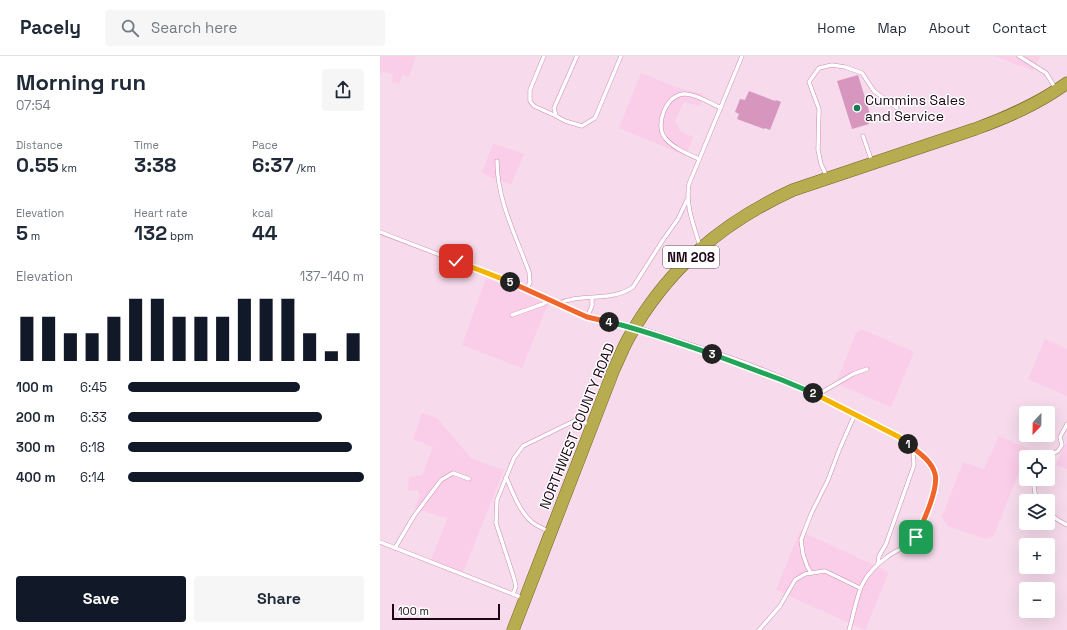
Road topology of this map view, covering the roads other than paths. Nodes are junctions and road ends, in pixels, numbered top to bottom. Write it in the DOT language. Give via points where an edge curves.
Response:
graph roads {
  1 [pos="544,56"];
  2 [pos="577,56"];
  3 [pos="621,56"];
  4 [pos="742,56"];
  5 [pos="1019,56"];
  6 [pos="1067,83"];
  7 [pos="1056,90"];
  8 [pos="721,108"];
  9 [pos="897,108"];
  10 [pos="556,116"];
  11 [pos="863,136"];
  12 [pos="699,159"];
  13 [pos="497,161"];
  14 [pos="873,163"];
  15 [pos="827,178"];
  16 [pos="688,199"];
  17 [pos="380,232"];
  18 [pos="700,248"];
  19 [pos="527,289"];
  20 [pos="592,298"];
  21 [pos="549,300"];
  22 [pos="558,304"];
  23 [pos="512,316"];
  24 [pos="587,317"];
  25 [pos="635,328"];
  26 [pos="867,369"];
  27 [pos="817,395"];
  28 [pos="855,414"];
  29 [pos="1067,424"];
  30 [pos="592,425"];
  31 [pos="1067,445"];
  32 [pos="1062,446"];
  33 [pos="913,448"];
  34 [pos="1055,452"];
  35 [pos="506,477"];
  36 [pos="469,479"];
  37 [pos="1055,518"];
  38 [pos="1067,525"];
  39 [pos="551,532"];
  40 [pos="380,542"];
  41 [pos="395,548"];
  42 [pos="878,564"];
  43 [pos="811,573"];
  44 [pos="860,588"];
  45 [pos="513,594"];
  46 [pos="525,599"];
  47 [pos="513,630"];
  48 [pos="759,630"];
  49 [pos="849,630"];
  1 -- 10 [label="lane" via="530,90 530,101 534,106"];
  2 -- 10 [label="lane" via="554,108"];
  3 -- 10 [label="lane" via="595,118 582,126"];
  4 -- 8 [label="lane"];
  5 -- 7 [label="lane" via="1046,73"];
  6 -- 7 [label="highway, NORTHWEST COUNTY ROAD / NM 208"];
  7 -- 14 [label="highway, NORTHWEST COUNTY ROAD / NM 208" via="1001,120"];
  8 -- 12 [label="lane"];
  8 -- 12 [label="lane" via="686,94 675,96 668,102 660,125 664,138"];
  9 -- 15 [label="lane" via="874,91 862,73 832,65 819,68 809,82 819,109 818,150"];
  11 -- 14 [label="lane"];
  12 -- 16 [label="lane" via="689,184"];
  13 -- 19 [label="lane" via="499,187 504,206 529,272 530,282"];
  14 -- 15 [label="highway, NORTHWEST COUNTY ROAD / NM 208"];
  15 -- 18 [label="highway, NORTHWEST COUNTY ROAD / NM 208" via="793,190 758,207"];
  16 -- 18 [label="lane"];
  16 -- 20 [label="lane" via="678,219 633,287 627,292"];
  17 -- 19 [label="lane"];
  18 -- 25 [label="highway, NORTHWEST COUNTY ROAD / NM 208" via="654,298"];
  19 -- 21 [label="lane"];
  20 -- 22 [label="lane" via="566,300"];
  20 -- 24 [label="lane" via="592,306"];
  21 -- 22 [label="lane"];
  21 -- 23 [label="lane"];
  22 -- 24 [label="lane"];
  24 -- 25 [label="lane"];
  25 -- 27 [label="street" via="728,358"];
  25 -- 30 [label="highway, NORTHWEST COUNTY ROAD / NM 208" via="614,369"];
  26 -- 27 [label="lane" via="853,374"];
  27 -- 28 [label="lane"];
  28 -- 33 [label="lane" via="899,437"];
  28 -- 43 [label="lane" via="801,540 802,554"];
  29 -- 32 [label="lane" via="1060,438"];
  30 -- 35 [label="lane" via="576,420 523,446 514,458"];
  30 -- 39 [label="highway, NORTHWEST COUNTY ROAD / NM 208"];
  31 -- 32 [label="lane"];
  32 -- 34 [label="lane"];
  33 -- 42 [label="lane" via="914,465"];
  33 -- 42 [label="lane" via="930,464 936,475 935,487 925,520 916,537"];
  35 -- 39 [label="lane" via="524,513 535,525"];
  35 -- 45 [label="lane" via="497,500 496,523 516,586"];
  36 -- 41 [label="lane" via="453,473 441,480 414,516"];
  37 -- 38 [label="lane"];
  39 -- 46 [label="highway, NORTHWEST COUNTY ROAD / NM 208"];
  40 -- 41 [label="lane"];
  41 -- 45 [label="lane"];
  42 -- 44 [label="lane"];
  43 -- 44 [label="lane" via="825,571"];
  43 -- 48 [label="lane" via="795,580 780,606"];
  44 -- 49 [label="lane"];
  45 -- 46 [label="lane"];
  46 -- 47 [label="highway, NORTHWEST COUNTY ROAD / NM 208"];
}
